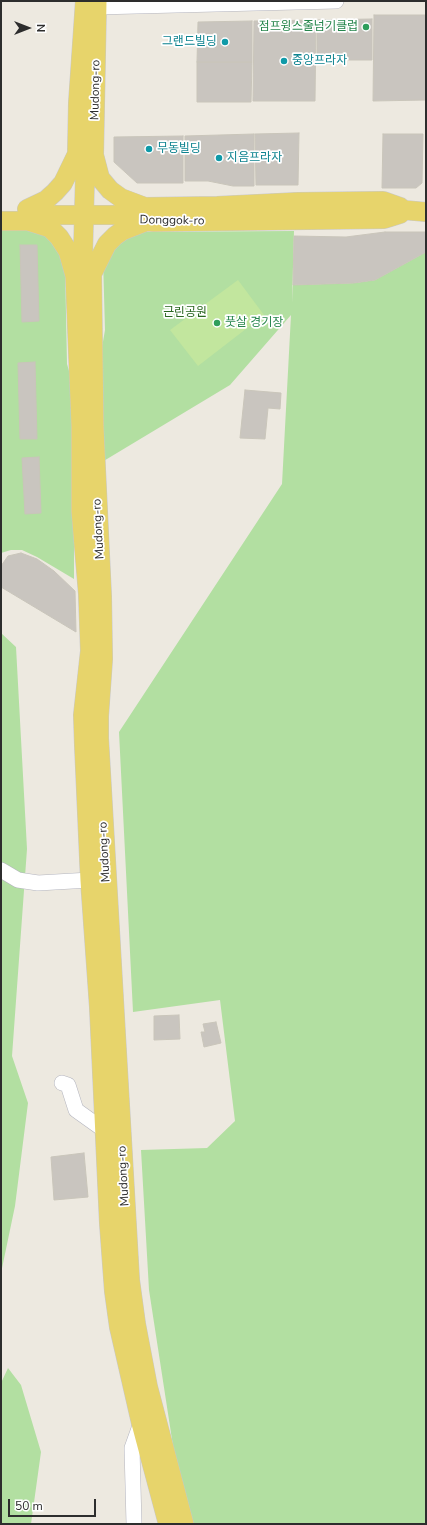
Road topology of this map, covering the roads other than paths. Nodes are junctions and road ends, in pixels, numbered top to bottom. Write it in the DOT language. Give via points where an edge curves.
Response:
graph roads {
  1 [pos="336,1"];
  2 [pos="93,3"];
  3 [pos="86,154"];
  4 [pos="1,210"];
  5 [pos="426,212"];
  6 [pos="27,215"];
  7 [pos="84,215"];
  8 [pos="145,215"];
  9 [pos="1,221"];
  10 [pos="83,275"];
  11 [pos="1,870"];
  12 [pos="90,880"];
  13 [pos="62,1083"];
  14 [pos="104,1130"];
  15 [pos="141,1423"];
  16 [pos="134,1524"];
  17 [pos="168,1524"];
  18 [pos="184,1524"];
  1 -- 2 [label="street"];
  2 -- 3 [label="main road, Mudong-ro"];
  3 -- 6 [label="main road" via="55,192"];
  3 -- 7 [label="main road, Mudong-ro" via="89,171 85,176"];
  3 -- 8 [label="main road" via="110,190"];
  4 -- 6 [label="main road"];
  5 -- 8 [label="main road, Donggok-ro" via="404,210 400,214 384,219"];
  6 -- 7 [label="main road"];
  6 -- 9 [label="main road"];
  6 -- 10 [label="main road" via="50,228 59,237"];
  7 -- 8 [label="main road, Donggok-ro" via="126,215 130,219"];
  7 -- 10 [label="main road, Mudong-ro" via="83,254 90,267"];
  8 -- 10 [label="main road" via="112,238"];
  10 -- 12 [label="main road, Mudong-ro" via="80,426 81,511 90,651 84,715"];
  10 -- 18 [label="main road, Mudong-ro" via="94,427 102,597 99,738 130,1280 148,1387"];
  11 -- 12 [label="street" via="18,880 38,883"];
  12 -- 14 [label="main road, Mudong-ro"];
  13 -- 14 [label="street" via="68,1086 76,1110"];
  14 -- 15 [label="main road, Mudong-ro" via="114,1291 119,1327"];
  15 -- 16 [label="street" via="132,1448"];
  15 -- 17 [label="main road, Mudong-ro"];
}
